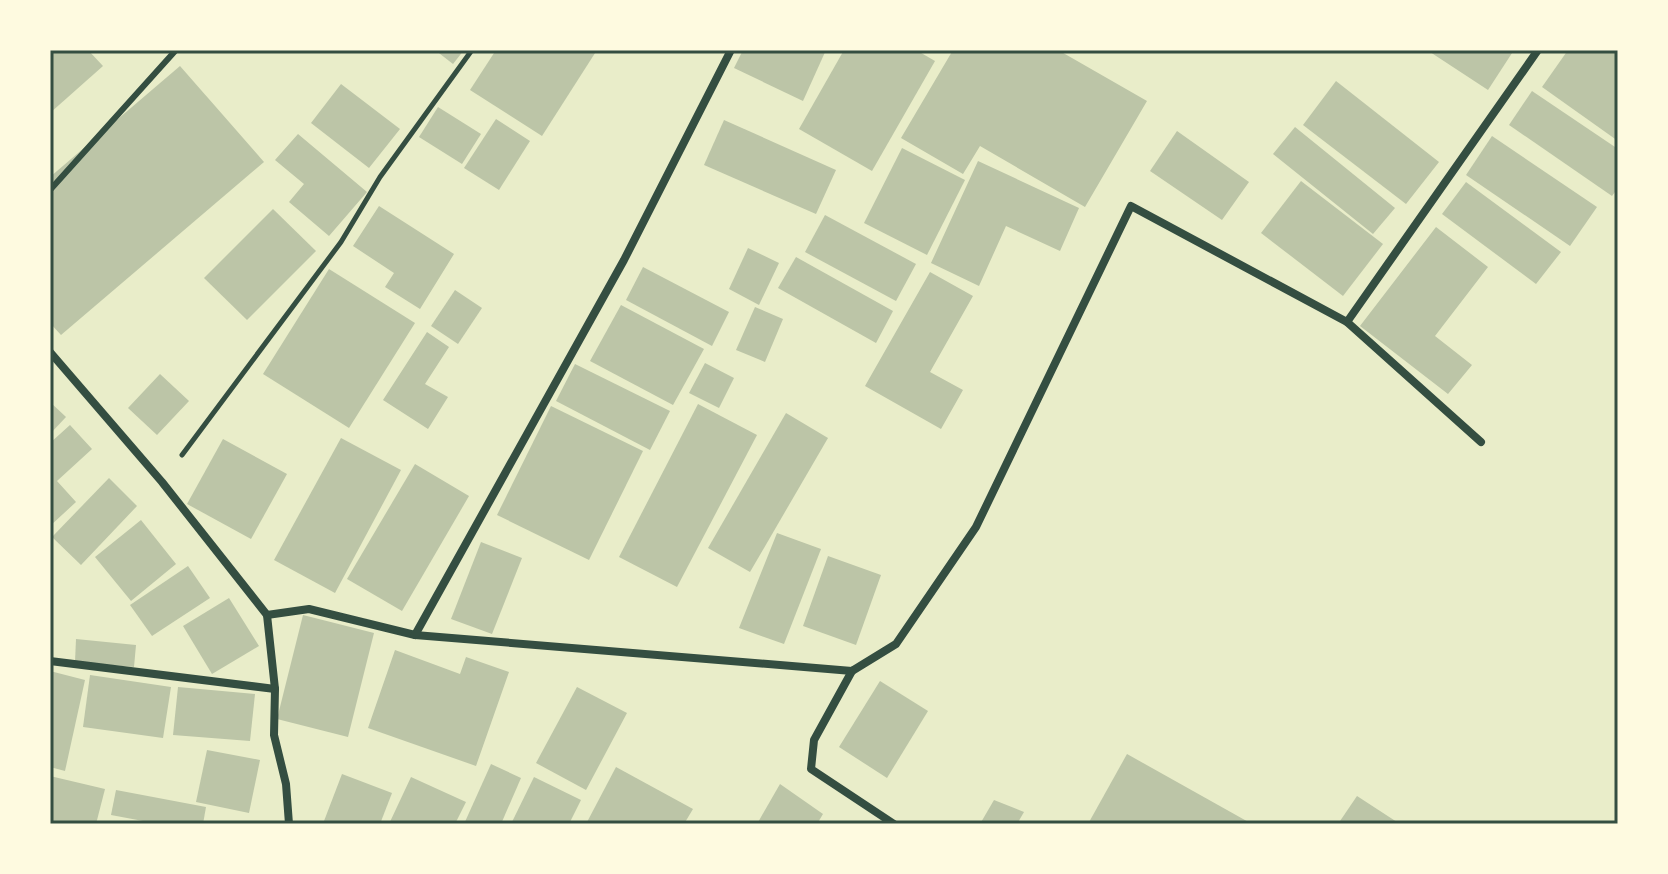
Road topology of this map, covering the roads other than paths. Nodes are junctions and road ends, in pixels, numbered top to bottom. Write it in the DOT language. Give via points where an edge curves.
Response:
graph roads {
  1 [pos="176,50"];
  2 [pos="731,50"];
  3 [pos="1538,50"];
  4 [pos="50,190"];
  5 [pos="1347,322"];
  6 [pos="50,352"];
  7 [pos="1481,442"];
  8 [pos="267,615"];
  9 [pos="415,635"];
  10 [pos="50,661"];
  11 [pos="852,671"];
  12 [pos="275,689"];
  13 [pos="289,824"];
  14 [pos="894,824"];
  1 -- 4 [label="lane"];
  2 -- 9 [label="street" via="624,260"];
  3 -- 5 [label="street"];
  5 -- 7 [label="street"];
  5 -- 11 [label="street" via="1131,206 976,527 896,644"];
  6 -- 8 [label="street"];
  8 -- 9 [label="street" via="309,609"];
  8 -- 12 [label="street"];
  9 -- 11 [label="street"];
  10 -- 12 [label="street"];
  11 -- 14 [label="street" via="814,740 811,769"];
  12 -- 13 [label="street" via="274,735"];
}
